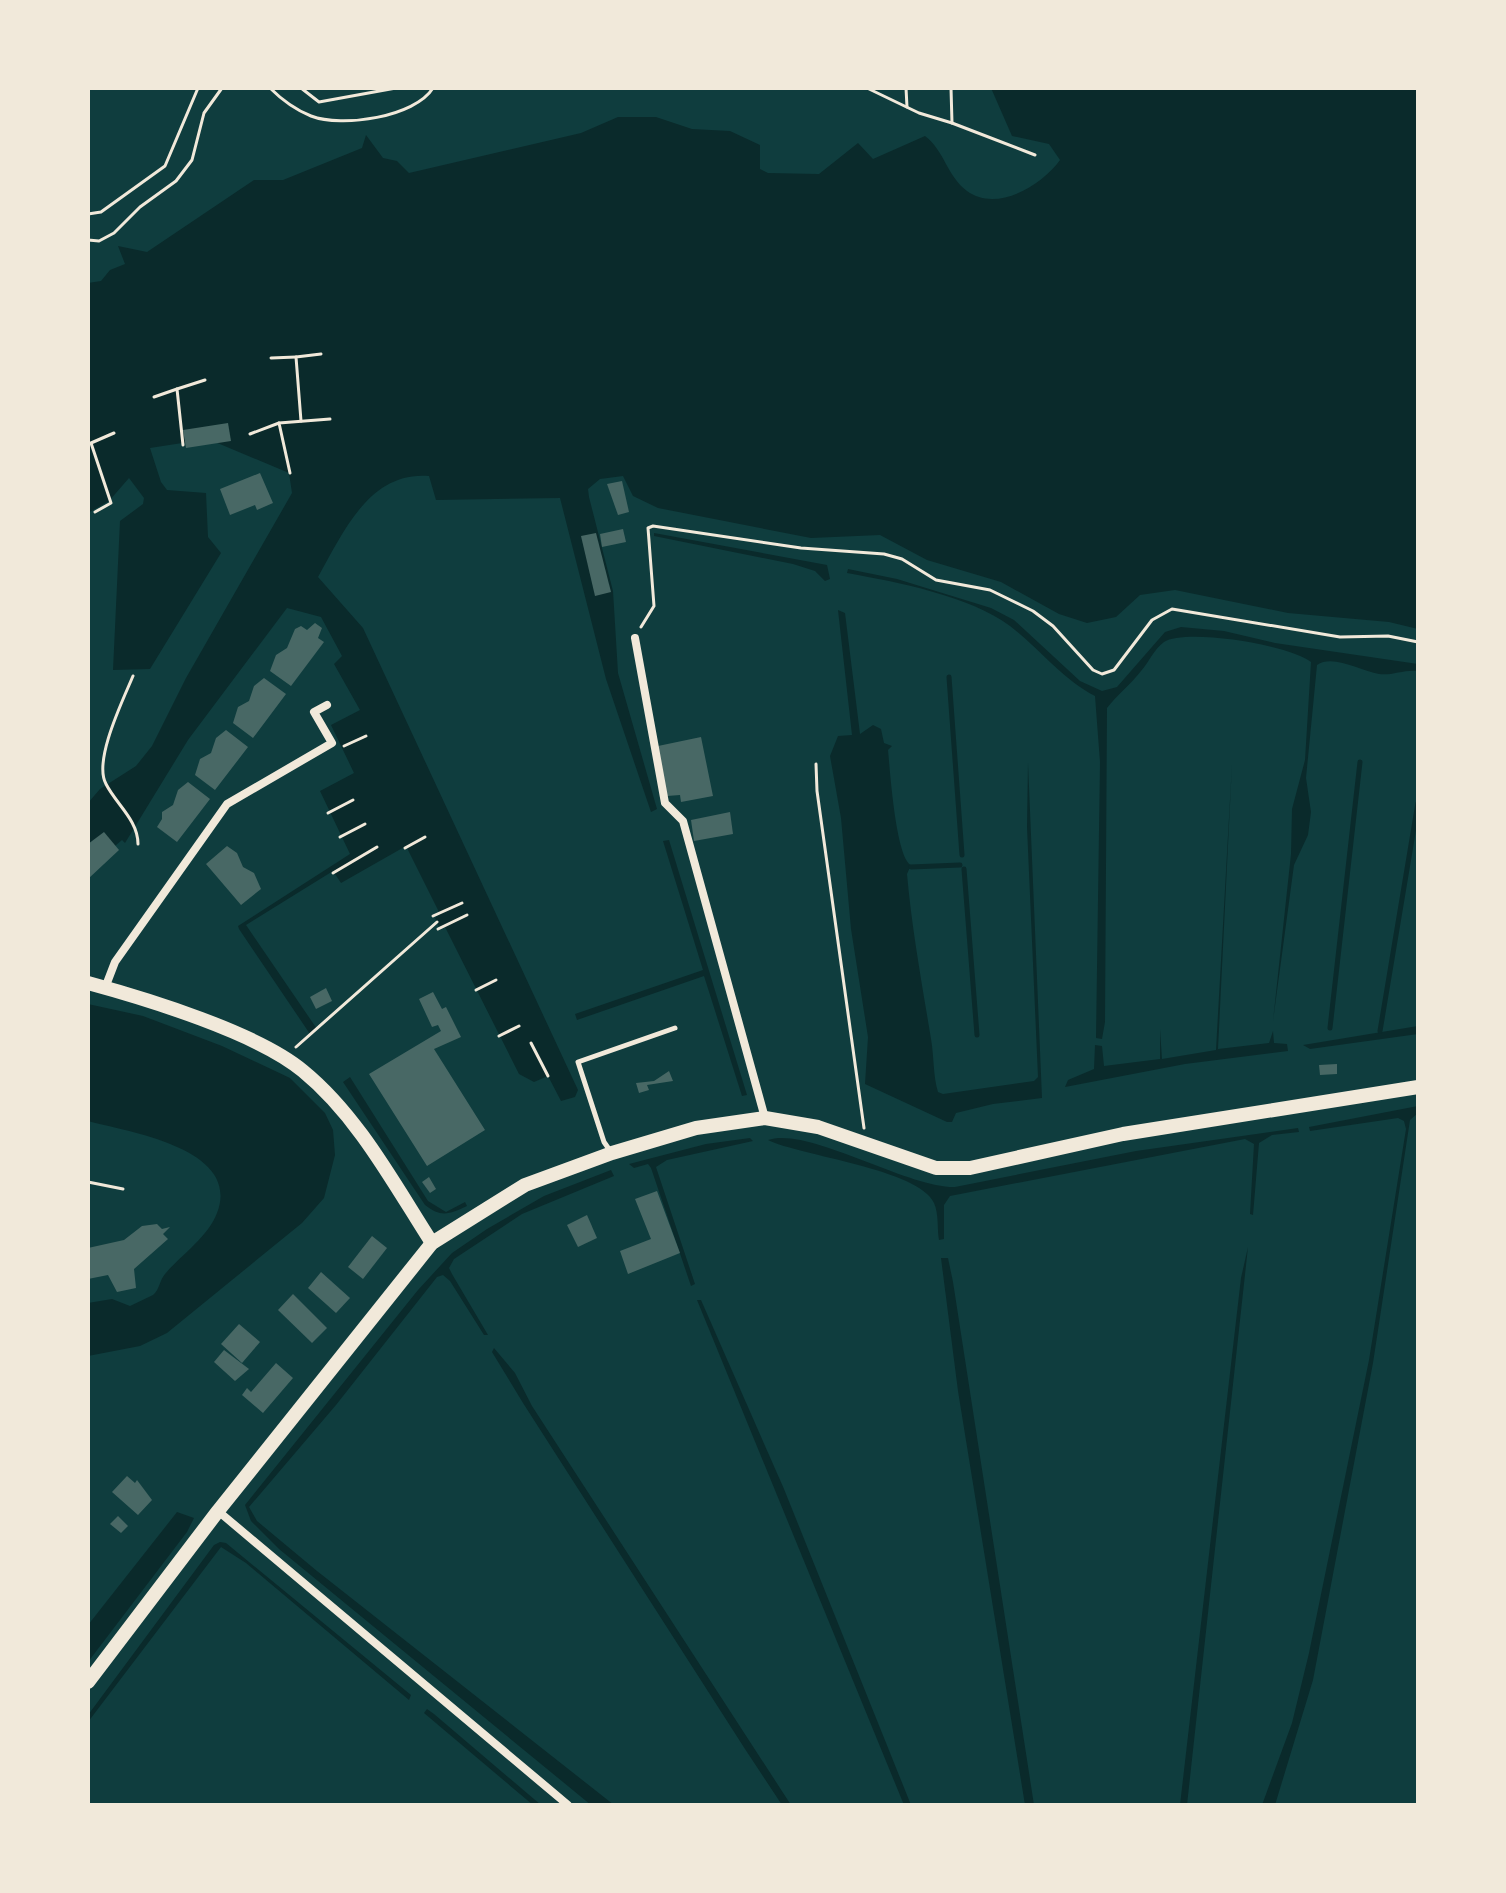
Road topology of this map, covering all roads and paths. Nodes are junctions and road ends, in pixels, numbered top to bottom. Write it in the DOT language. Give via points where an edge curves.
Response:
graph roads {
  1 [pos="198,88"];
  2 [pos="222,88"];
  3 [pos="270,88"];
  4 [pos="301,88"];
  5 [pos="396,88"];
  6 [pos="433,88"];
  7 [pos="867,88"];
  8 [pos="906,88"];
  9 [pos="951,88"];
  10 [pos="907,107"];
  11 [pos="952,123"];
  12 [pos="1035,155"];
  13 [pos="88,214"];
  14 [pos="88,240"];
  15 [pos="321,354"];
  16 [pos="296,357"];
  17 [pos="271,358"];
  18 [pos="205,380"];
  19 [pos="177,389"];
  20 [pos="154,397"];
  21 [pos="330,419"];
  22 [pos="301,421"];
  23 [pos="279,423"];
  24 [pos="114,433"];
  25 [pos="250,434"];
  26 [pos="183,445"];
  27 [pos="290,473"];
  28 [pos="95,512"];
  29 [pos="635,638"];
  30 [pos="1418,642"];
  31 [pos="133,676"];
  32 [pos="327,705"];
  33 [pos="366,736"];
  34 [pos="342,747"];
  35 [pos="816,764"];
  36 [pos="353,800"];
  37 [pos="328,813"];
  38 [pos="365,824"];
  39 [pos="340,837"];
  40 [pos="425,837"];
  41 [pos="138,844"];
  42 [pos="377,847"];
  43 [pos="405,848"];
  44 [pos="333,873"];
  45 [pos="462,903"];
  46 [pos="467,915"];
  47 [pos="433,916"];
  48 [pos="437,922"];
  49 [pos="438,929"];
  50 [pos="496,980"];
  51 [pos="88,983"];
  52 [pos="105,988"];
  53 [pos="476,990"];
  54 [pos="519,1026"];
  55 [pos="675,1028"];
  56 [pos="307,1036"];
  57 [pos="499,1036"];
  58 [pos="531,1043"];
  59 [pos="548,1076"];
  60 [pos="1418,1087"];
  61 [pos="765,1118"];
  62 [pos="867,1143"];
  63 [pos="612,1153"];
  64 [pos="88,1182"];
  65 [pos="123,1189"];
  66 [pos="432,1243"];
  67 [pos="218,1511"];
  68 [pos="88,1682"];
  69 [pos="568,1805"];
  1 -- 13 [label="path" via="165,166 101,212"];
  2 -- 14 [label="path" via="204,113 192,160 176,181 114,233"];
  3 -- 6 [label="path" via="311,116 336,122 378,117 419,103"];
  4 -- 5 [label="path" via="319,102"];
  7 -- 10 [label="path"];
  8 -- 10 [label="path"];
  9 -- 11 [label="path"];
  10 -- 11 [label="path"];
  11 -- 12 [label="path"];
  15 -- 16 [label="path"];
  16 -- 17 [label="path"];
  16 -- 22 [label="path"];
  18 -- 19 [label="path"];
  19 -- 20 [label="path"];
  19 -- 26 [label="path"];
  21 -- 22 [label="path"];
  22 -- 23 [label="path"];
  23 -- 25 [label="path"];
  23 -- 27 [label="path"];
  24 -- 28 [label="path" via="91,443 111,503"];
  29 -- 30 [label="path" via="654,606 648,528 653,526 902,559 936,580 990,590 1033,611 1102,674 1114,670 1152,620 1172,609 1340,637 1388,636"];
  29 -- 61 [label="street" via="665,803 683,821"];
  31 -- 41 [label="path" via="105,749 102,773 137,830"];
  32 -- 52 [label="street" via="314,712 332,743 227,804 115,962"];
  33 -- 34 [label="path"];
  35 -- 62 [label="path"];
  36 -- 37 [label="path"];
  38 -- 39 [label="path"];
  40 -- 43 [label="path"];
  42 -- 44 [label="path"];
  45 -- 47 [label="path"];
  46 -- 49 [label="path"];
  48 -- 56 [label="path"];
  50 -- 53 [label="path"];
  51 -- 52 [label="street"];
  52 -- 66 [label="street" via="250,1039 304,1072 342,1110"];
  54 -- 57 [label="path"];
  55 -- 63 [label="lane" via="578,1062"];
  58 -- 59 [label="path"];
  60 -- 62 [label="street" via="1123,1134 970,1168 936,1168"];
  61 -- 62 [label="street"];
  61 -- 63 [label="street" via="696,1128"];
  63 -- 66 [label="street" via="525,1185"];
  64 -- 65 [label="path"];
  66 -- 67 [label="street"];
  67 -- 68 [label="street"];
  67 -- 69 [label="street"];
}
